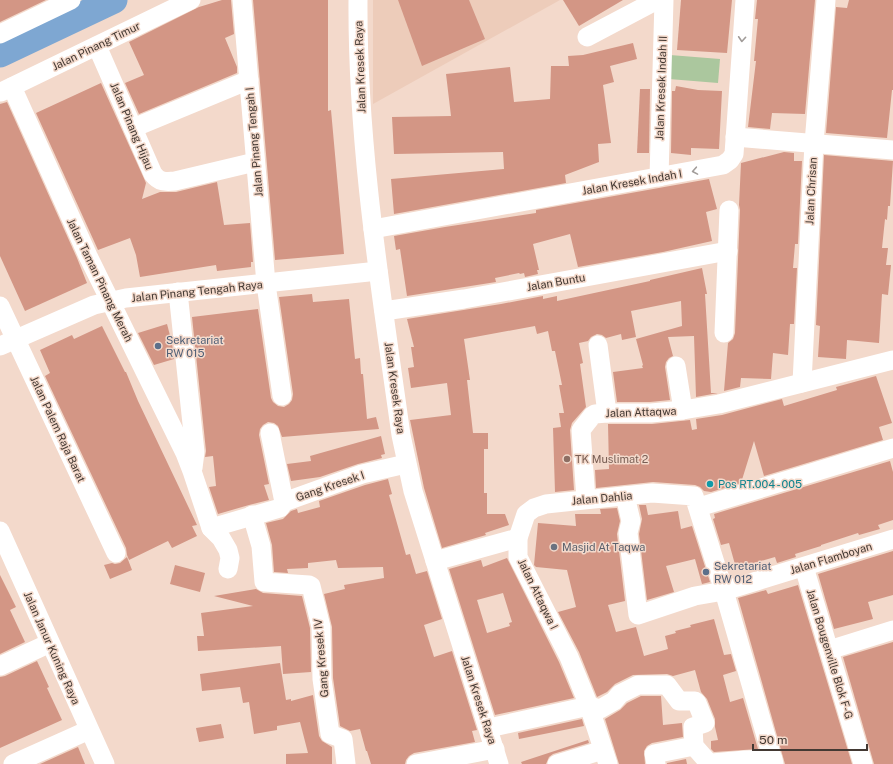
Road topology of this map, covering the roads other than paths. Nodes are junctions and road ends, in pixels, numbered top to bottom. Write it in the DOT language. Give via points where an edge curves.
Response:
graph roads {
  1 [pos="71,0"];
  2 [pos="191,0"];
  3 [pos="242,0"];
  4 [pos="358,0"];
  5 [pos="657,0"];
  6 [pos="664,0"];
  7 [pos="745,0"];
  8 [pos="826,0"];
  9 [pos="0,34"];
  10 [pos="587,37"];
  11 [pos="97,46"];
  12 [pos="248,80"];
  13 [pos="6,90"];
  14 [pos="133,128"];
  15 [pos="735,138"];
  16 [pos="814,143"];
  17 [pos="893,150"];
  18 [pos="255,162"];
  19 [pos="659,177"];
  20 [pos="729,210"];
  21 [pos="373,229"];
  22 [pos="728,251"];
  23 [pos="378,271"];
  24 [pos="266,284"];
  25 [pos="178,292"];
  26 [pos="110,301"];
  27 [pos="0,306"];
  28 [pos="384,311"];
  29 [pos="724,333"];
  30 [pos="8,342"];
  31 [pos="598,346"];
  32 [pos="893,360"];
  33 [pos="676,366"];
  34 [pos="802,383"];
  35 [pos="282,396"];
  36 [pos="683,410"];
  37 [pos="607,413"];
  38 [pos="270,433"];
  39 [pos="893,448"];
  40 [pos="406,464"];
  41 [pos="192,471"];
  42 [pos="625,496"];
  43 [pos="586,499"];
  44 [pos="284,502"];
  45 [pos="699,507"];
  46 [pos="252,515"];
  47 [pos="210,528"];
  48 [pos="0,531"];
  49 [pos="518,538"];
  50 [pos="893,539"];
  51 [pos="116,553"];
  52 [pos="434,561"];
  53 [pos="7,564"];
  54 [pos="804,567"];
  55 [pos="228,569"];
  56 [pos="724,591"];
  57 [pos="893,630"];
  58 [pos="50,643"];
  59 [pos="829,650"];
  60 [pos="0,666"];
  61 [pos="589,706"];
  62 [pos="489,728"];
  63 [pos="89,730"];
  64 [pos="694,746"];
  65 [pos="497,756"];
  66 [pos="605,757"];
  67 [pos="773,762"];
  68 [pos="13,764"];
  69 [pos="105,764"];
  70 [pos="346,764"];
  71 [pos="416,764"];
  72 [pos="558,764"];
  73 [pos="656,764"];
  74 [pos="863,764"];
  1 -- 9 [label="street"];
  2 -- 11 [label="street, Jalan Pinang Timur"];
  3 -- 12 [label="street, Jalan Pinang Tengah I"];
  4 -- 21 [label="street, Jalan Kresek Raya" via="359,82"];
  5 -- 10 [label="street"];
  6 -- 19 [label="street, Jalan Kresek Indah II"];
  7 -- 15 [label="street, Jalan Kresek Indah I, one-way"];
  8 -- 16 [label="street, Jalan Chrisan"];
  11 -- 13 [label="street, Jalan Pinang Timur"];
  11 -- 14 [label="street, Jalan Pinang Hijau"];
  12 -- 14 [label="street"];
  12 -- 18 [label="street, Jalan Pinang Tengah I"];
  13 -- 26 [label="street, Jalan Taman Pinang Merah"];
  14 -- 18 [label="street, Jalan Pinang Hijau" via="153,174 165,182"];
  15 -- 16 [label="street"];
  15 -- 19 [label="street, Jalan Kresek Indah I, one-way" via="734,154 723,165"];
  16 -- 17 [label="street"];
  16 -- 34 [label="street, Jalan Chrisan"];
  18 -- 24 [label="street, Jalan Pinang Tengah I"];
  19 -- 21 [label="street, Jalan Kresek Indah I"];
  20 -- 22 [label="street"];
  21 -- 23 [label="street, Jalan Kresek Raya"];
  22 -- 28 [label="street, Jalan Buntu"];
  22 -- 29 [label="street"];
  23 -- 24 [label="street, Jalan Pinang Tengah Raya"];
  23 -- 28 [label="street, Jalan Kresek Raya"];
  24 -- 25 [label="street, Jalan Pinang Tengah Raya"];
  24 -- 35 [label="street, Jalan Pinang Tengah I"];
  25 -- 26 [label="street, Jalan Pinang Tengah Raya"];
  25 -- 41 [label="street, Jalan Taman Pinang Merah" via="195,452"];
  26 -- 30 [label="street, Jalan Pinang Tengah Raya" via="94,305"];
  26 -- 41 [label="street, Jalan Taman Pinang Merah"];
  27 -- 30 [label="street, Jalan Palem Raja Barat"];
  28 -- 40 [label="street, Jalan Kresek Raya"];
  30 -- 51 [label="street, Jalan Palem Raja Barat"];
  31 -- 37 [label="street"];
  32 -- 34 [label="street"];
  33 -- 36 [label="street"];
  34 -- 36 [label="street" via="719,404"];
  36 -- 37 [label="street, Jalan Attaqwa"];
  37 -- 43 [label="street, Jalan Attaqwa" via="595,414 582,430"];
  38 -- 44 [label="street"];
  39 -- 45 [label="street"];
  40 -- 44 [label="street, Gang Kresek I" via="362,474"];
  40 -- 52 [label="street, Jalan Kresek Raya"];
  41 -- 47 [label="street, Jalan Taman Pinang Merah"];
  42 -- 43 [label="street, Jalan Dahlia"];
  42 -- 45 [label="street, Jalan Dahlia" via="652,493 694,496"];
  42 -- 56 [label="street, Jalan Flamboyan" via="631,521 628,533 638,615 695,596"];
  43 -- 49 [label="street, Jalan Dahlia" via="534,508 526,514"];
  44 -- 46 [label="street, Gang Kresek I" via="280,508"];
  45 -- 56 [label="street"];
  46 -- 47 [label="street, Gang Kresek I"];
  46 -- 70 [label="street, Gang Kresek IV" via="261,546 264,582 311,586 321,627 322,679 330,734 343,739"];
  47 -- 55 [label="street, Jalan Taman Pinang Merah" via="221,538 228,550"];
  48 -- 53 [label="street, Jalan Janur Kuning Raya"];
  49 -- 52 [label="street"];
  49 -- 61 [label="street, Jalan Attaqwa I" via="518,557 569,657"];
  50 -- 54 [label="street, Jalan Flamboyan"];
  52 -- 62 [label="street, Jalan Kresek Raya"];
  53 -- 58 [label="street, Jalan Janur Kuning Raya"];
  54 -- 56 [label="street, Jalan Flamboyan"];
  54 -- 59 [label="street, Jalan Bougenville Blok F-G"];
  56 -- 67 [label="street"];
  57 -- 59 [label="street"];
  58 -- 60 [label="street"];
  58 -- 63 [label="street, Jalan Janur Kuning Raya"];
  59 -- 74 [label="street, Jalan Bougenville Blok F-G"];
  61 -- 62 [label="street"];
  61 -- 64 [label="street" via="602,708 620,694 638,685 667,685 679,701 697,703 705,722 693,727"];
  61 -- 66 [label="street, Jalan Attaqwa I"];
  62 -- 65 [label="street, Jalan Kresek Raya"];
  63 -- 68 [label="street"];
  63 -- 69 [label="street, Jalan Janur Kuning Raya"];
  64 -- 67 [label="street" via="709,762"];
  64 -- 73 [label="street" via="654,754"];
  65 -- 71 [label="street"];
  66 -- 72 [label="street"];
}
